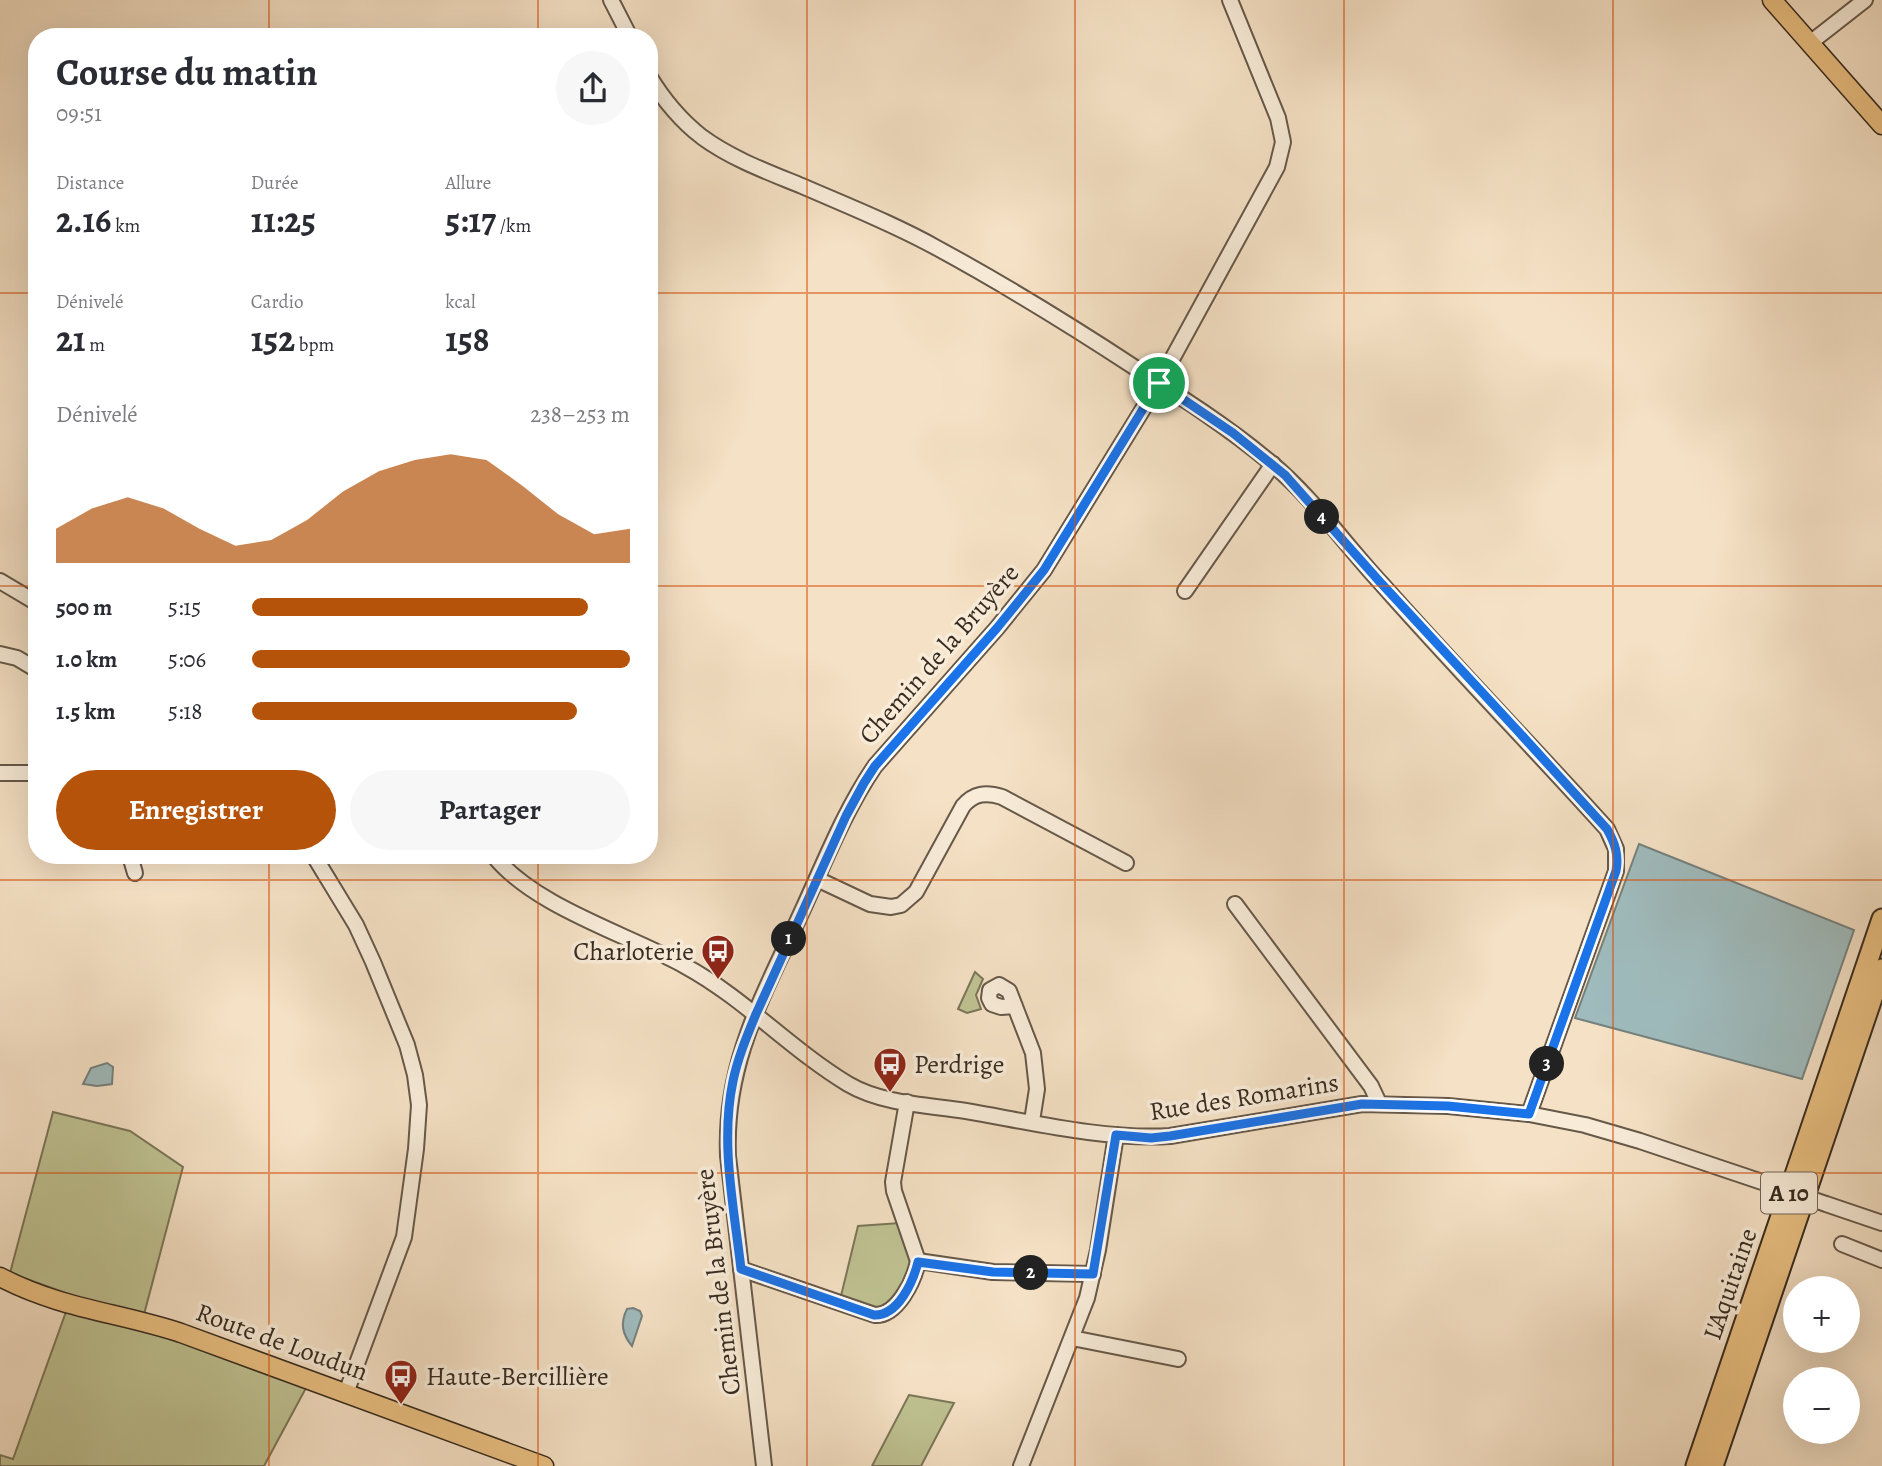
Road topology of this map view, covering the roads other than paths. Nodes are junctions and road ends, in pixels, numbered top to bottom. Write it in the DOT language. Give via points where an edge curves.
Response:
graph roads {
  1 [pos="611,0"];
  2 [pos="1230,0"];
  3 [pos="1772,0"];
  4 [pos="1865,0"];
  5 [pos="625,28"];
  6 [pos="1810,43"];
  7 [pos="658,88"];
  8 [pos="1882,125"];
  9 [pos="1159,383"];
  10 [pos="1273,464"];
  11 [pos="0,581"];
  12 [pos="1185,591"];
  13 [pos="28,598"];
  14 [pos="0,654"];
  15 [pos="28,665"];
  16 [pos="1,769"];
  17 [pos="28,772"];
  18 [pos="1126,863"];
  19 [pos="132,864"];
  20 [pos="319,864"];
  21 [pos="501,864"];
  22 [pos="135,873"];
  23 [pos="817,879"];
  24 [pos="1235,904"];
  25 [pos="1882,919"];
  26 [pos="1882,969"];
  27 [pos="1015,1006"];
  28 [pos="756,1014"];
  29 [pos="907,1102"];
  30 [pos="1379,1103"];
  31 [pos="1529,1114"];
  32 [pos="1032,1121"];
  33 [pos="1116,1135"];
  34 [pos="1882,1223"];
  35 [pos="1842,1244"];
  36 [pos="1882,1260"];
  37 [pos="918,1262"];
  38 [pos="741,1269"];
  39 [pos="1093,1274"];
  40 [pos="0,1277"];
  41 [pos="1072,1338"];
  42 [pos="1178,1359"];
  43 [pos="346,1394"];
  44 [pos="544,1466"];
  45 [pos="764,1466"];
  46 [pos="1021,1466"];
  47 [pos="1696,1466"];
  48 [pos="1713,1466"];
  1 -- 5 [label="street"];
  2 -- 9 [label="street, Chemin de la Bruyère" via="1278,118 1281,155"];
  3 -- 6 [label="main road"];
  4 -- 6 [label="street"];
  6 -- 8 [label="main road"];
  7 -- 9 [label="street" via="676,113 724,151 937,248"];
  9 -- 10 [label="street"];
  9 -- 23 [label="street, Chemin de la Bruyère" via="1044,570 875,766 854,799"];
  10 -- 12 [label="street"];
  10 -- 31 [label="street" via="1613,839 1616,871"];
  11 -- 13 [label="street"];
  14 -- 15 [label="street"];
  16 -- 17 [label="street"];
  18 -- 23 [label="street" via="987,793 974,796 963,806 916,892 901,905 870,904"];
  19 -- 22 [label="street"];
  20 -- 43 [label="street" via="356,925 378,973 407,1045 419,1105 404,1237"];
  21 -- 28 [label="street, Rue des Romarins" via="534,892 684,965"];
  23 -- 28 [label="street, Chemin de la Bruyère"];
  24 -- 30 [label="street"];
  25 -- 47 [label="highway, L'Aquitaine / A 10"];
  26 -- 48 [label="highway, L'Aquitaine / A 10"];
  27 -- 32 [label="street" via="1035,1066"];
  28 -- 29 [label="street, Rue des Romarins" via="848,1084"];
  28 -- 38 [label="street, Chemin de la Bruyère" via="735,1072 727,1133"];
  29 -- 32 [label="street, Rue des Romarins"];
  29 -- 37 [label="street" via="893,1182"];
  30 -- 31 [label="street, Rue des Romarins"];
  30 -- 33 [label="street, Rue des Romarins" via="1170,1136"];
  31 -- 34 [label="street, Rue des Romarins, bridge" via="1609,1131"];
  32 -- 33 [label="street, Rue des Romarins"];
  33 -- 39 [label="street"];
  35 -- 36 [label="street"];
  37 -- 38 [label="street" via="897,1305 882,1315"];
  37 -- 39 [label="street" via="993,1272"];
  38 -- 45 [label="street, Chemin de la Bruyère"];
  39 -- 41 [label="street"];
  40 -- 43 [label="main road, Route de Loudun" via="40,1296 155,1325"];
  41 -- 42 [label="street"];
  41 -- 46 [label="street"];
  43 -- 44 [label="main road, Route de Loudun"];
}
